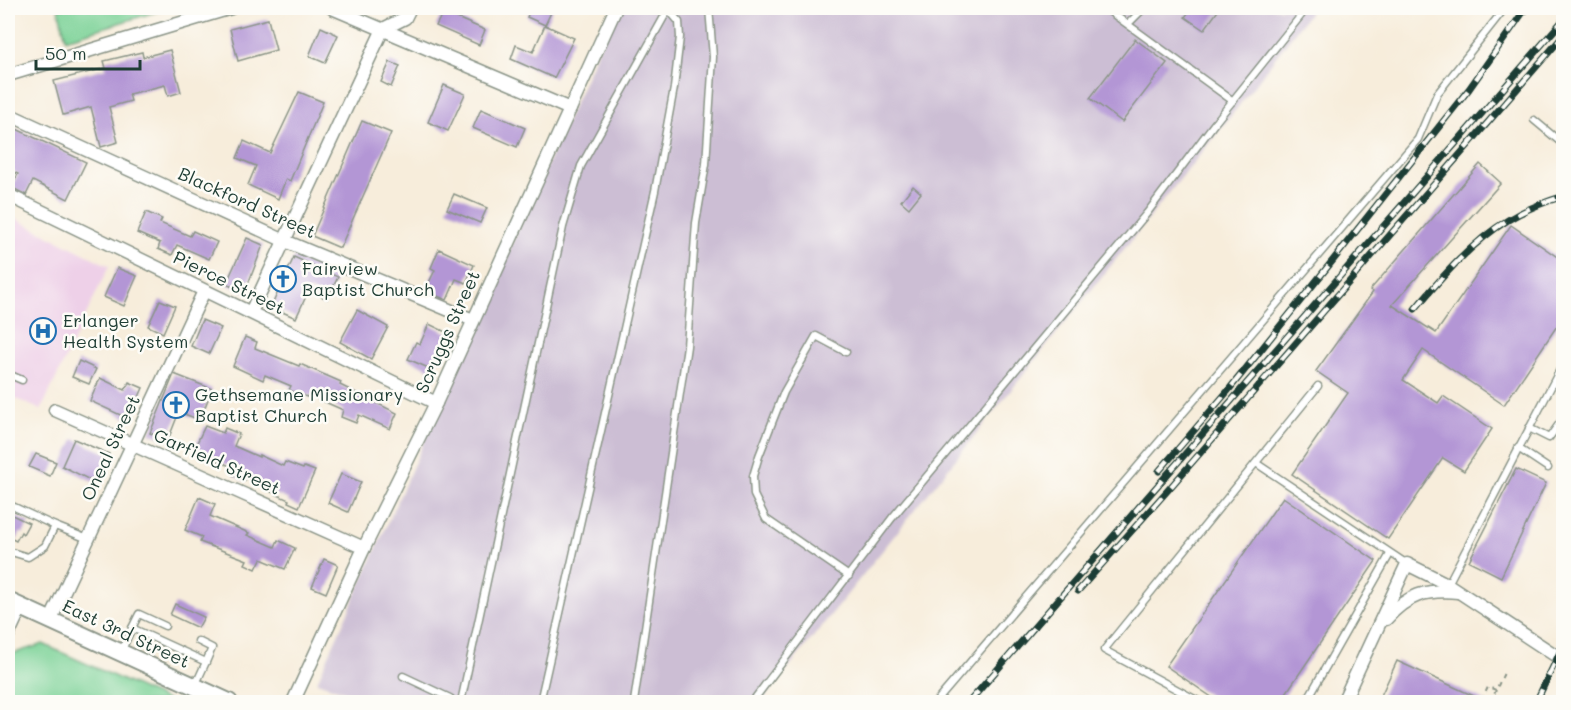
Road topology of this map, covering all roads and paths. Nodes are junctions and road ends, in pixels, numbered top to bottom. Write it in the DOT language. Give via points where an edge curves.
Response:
graph roads {
  1 [pos="231,8"];
  2 [pos="332,8"];
  3 [pos="410,8"];
  4 [pos="616,8"];
  5 [pos="669,8"];
  6 [pos="709,8"];
  7 [pos="1105,8"];
  8 [pos="1144,8"];
  9 [pos="1307,8"];
  10 [pos="1505,8"];
  11 [pos="1128,24"];
  12 [pos="383,29"];
  13 [pos="8,75"];
  14 [pos="1233,101"];
  15 [pos="570,109"];
  16 [pos="8,114"];
  17 [pos="1534,120"];
  18 [pos="1563,145"];
  19 [pos="8,195"];
  20 [pos="285,241"];
  21 [pos="204,291"];
  22 [pos="251,312"];
  23 [pos="473,320"];
  24 [pos="846,351"];
  25 [pos="1563,364"];
  26 [pos="8,374"];
  27 [pos="22,380"];
  28 [pos="1318,386"];
  29 [pos="436,403"];
  30 [pos="55,410"];
  31 [pos="1563,417"];
  32 [pos="1529,428"];
  33 [pos="133,444"];
  34 [pos="1518,448"];
  35 [pos="1256,463"];
  36 [pos="1548,468"];
  37 [pos="8,504"];
  38 [pos="55,526"];
  39 [pos="88,538"];
  40 [pos="364,548"];
  41 [pos="8,551"];
  42 [pos="1390,554"];
  43 [pos="1407,564"];
  44 [pos="849,576"];
  45 [pos="1448,585"];
  46 [pos="1459,592"];
  47 [pos="14,604"];
  48 [pos="50,621"];
  49 [pos="165,626"];
  50 [pos="132,628"];
  51 [pos="8,635"];
  52 [pos="1372,640"];
  53 [pos="198,641"];
  54 [pos="120,653"];
  55 [pos="1563,661"];
  56 [pos="206,662"];
  57 [pos="1503,673"];
  58 [pos="404,676"];
  59 [pos="194,687"];
  60 [pos="1496,690"];
  61 [pos="1482,700"];
  62 [pos="228,702"];
  63 [pos="293,702"];
  64 [pos="454,702"];
  65 [pos="461,702"];
  66 [pos="540,702"];
  67 [pos="634,702"];
  68 [pos="752,702"];
  69 [pos="936,702"];
  70 [pos="1200,702"];
  71 [pos="1306,702"];
  72 [pos="1343,702"];
  73 [pos="1491,702"];
  1 -- 13 [label="street"];
  2 -- 12 [label="street"];
  3 -- 12 [label="street" via="405,18"];
  4 -- 15 [label="street, Scruggs Street"];
  5 -- 65 [label="lane" via="581,166 563,227"];
  5 -- 66 [label="lane" via="679,22 680,37 666,134"];
  6 -- 67 [label="lane" via="713,57 687,346"];
  7 -- 11 [label="lane"];
  8 -- 11 [label="lane"];
  9 -- 14 [label="lane"];
  10 -- 69 [label="lane" via="1437,94 1418,139"];
  11 -- 14 [label="lane"];
  12 -- 15 [label="street"];
  12 -- 20 [label="street"];
  14 -- 44 [label="lane" via="1147,213 892,518"];
  15 -- 23 [label="street, Scruggs Street"];
  16 -- 20 [label="street, Blackford Street"];
  17 -- 18 [label="lane"];
  19 -- 21 [label="street, Pierce Street"];
  20 -- 22 [label="street"];
  20 -- 23 [label="street, Blackford Street"];
  21 -- 22 [label="street, Pierce Street"];
  21 -- 33 [label="street, Oneal Street"];
  22 -- 29 [label="street, Pierce Street"];
  23 -- 29 [label="street, Scruggs Street"];
  24 -- 44 [label="lane" via="816,336 784,392 759,456 753,485 766,519"];
  25 -- 32 [label="lane"];
  26 -- 27 [label="lane"];
  28 -- 35 [label="lane"];
  29 -- 40 [label="street, Scruggs Street"];
  30 -- 33 [label="street, Garfield Street"];
  31 -- 32 [label="lane" via="1549,438"];
  32 -- 34 [label="lane"];
  33 -- 39 [label="street, Oneal Street"];
  33 -- 40 [label="street, Garfield Street"];
  34 -- 36 [label="lane"];
  34 -- 45 [label="lane"];
  35 -- 42 [label="lane"];
  35 -- 70 [label="lane" via="1104,650"];
  37 -- 38 [label="lane"];
  38 -- 39 [label="lane"];
  38 -- 41 [label="lane" via="45,546 28,557"];
  39 -- 48 [label="street, Oneal Street"];
  40 -- 63 [label="street, Scruggs Street"];
  42 -- 43 [label="lane"];
  42 -- 71 [label="lane"];
  43 -- 45 [label="street"];
  43 -- 52 [label="street"];
  44 -- 68 [label="lane"];
  45 -- 46 [label="street"];
  46 -- 52 [label="street" via="1431,591 1411,598 1397,607"];
  46 -- 55 [label="street"];
  47 -- 48 [label="main road, East 3rd Street"];
  47 -- 51 [label="street"];
  48 -- 54 [label="main road, East 3rd Street"];
  49 -- 50 [label="lane" via="140,614"];
  50 -- 54 [label="lane"];
  50 -- 56 [label="lane"];
  52 -- 72 [label="street"];
  53 -- 56 [label="lane" via="212,648"];
  54 -- 59 [label="main road, East 3rd Street"];
  56 -- 59 [label="lane"];
  57 -- 60 [label="path"];
  58 -- 64 [label="lane"];
  59 -- 62 [label="main road, East 3rd Street"];
  60 -- 61 [label="path" via="1488,687"];
  60 -- 73 [label="path"];
}
